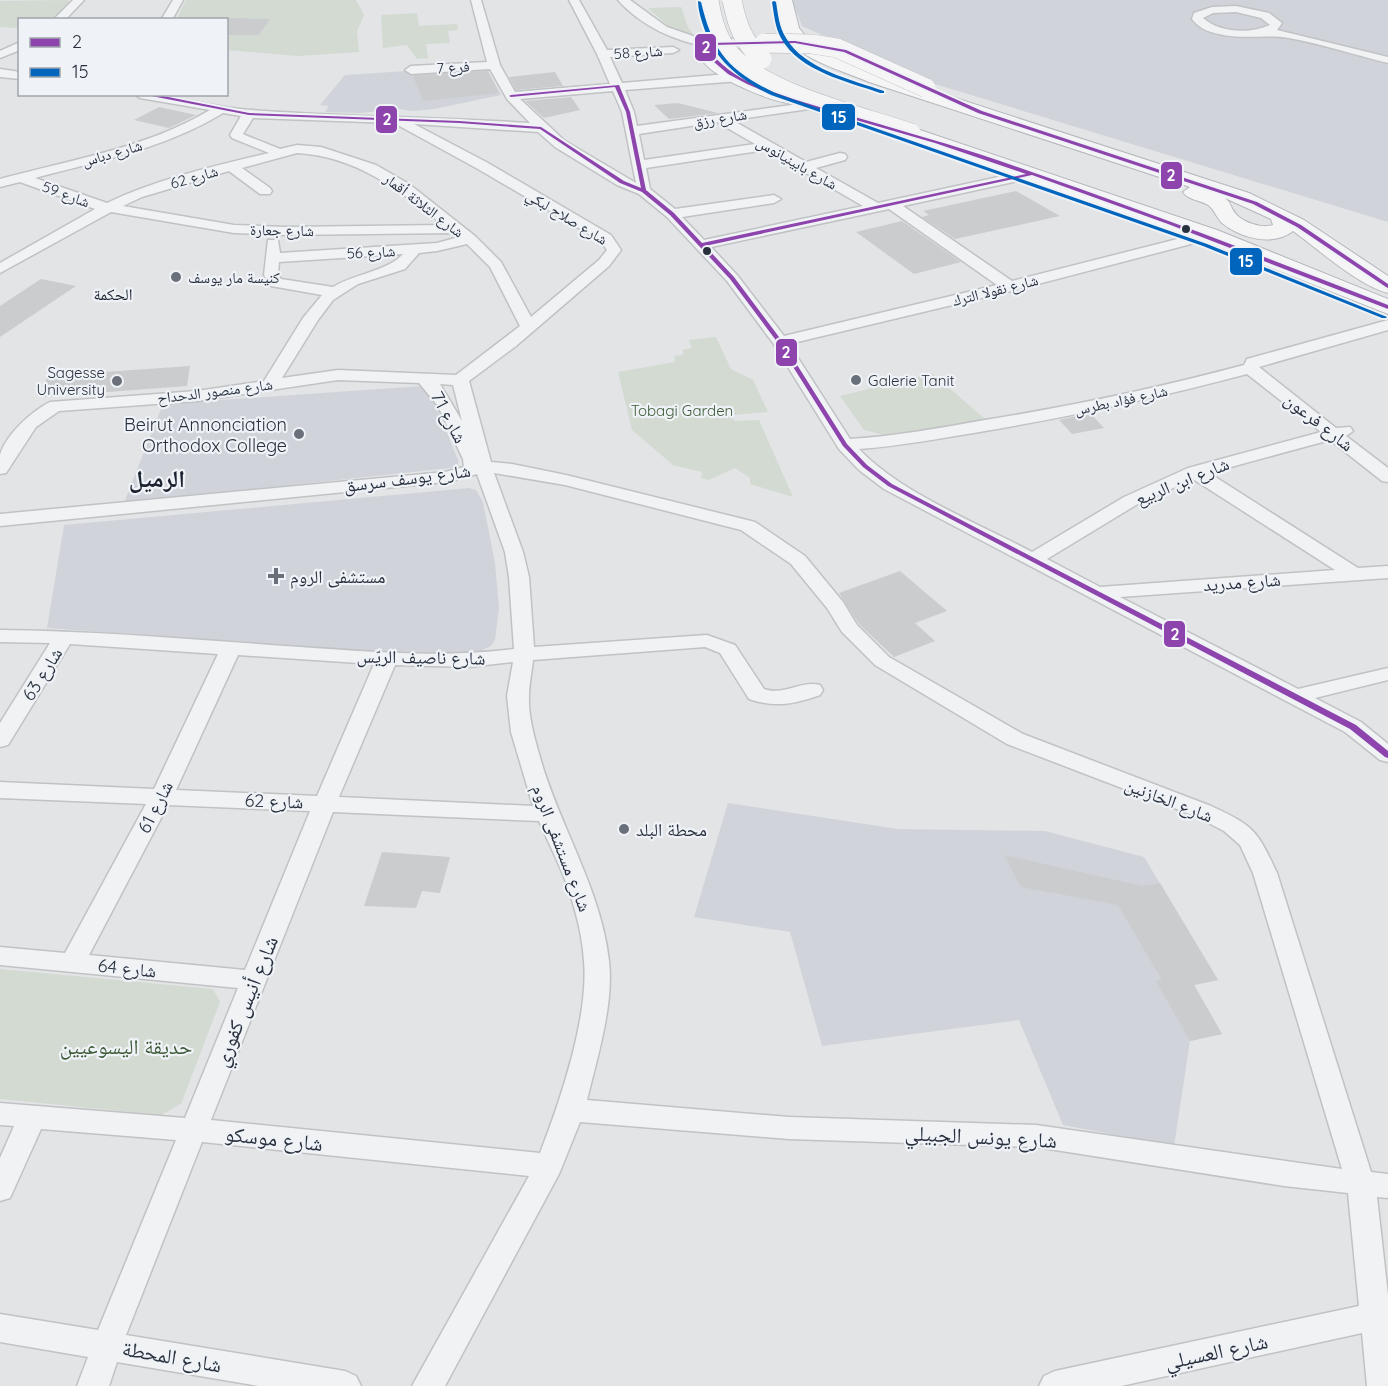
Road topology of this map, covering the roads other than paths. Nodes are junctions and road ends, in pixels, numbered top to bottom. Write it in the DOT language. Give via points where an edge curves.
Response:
graph roads {
  1 [pos="79,0"];
  2 [pos="177,0"];
  3 [pos="476,0"];
  4 [pos="574,0"];
  5 [pos="623,0"];
  6 [pos="709,0"];
  7 [pos="732,0"];
  8 [pos="765,0"];
  9 [pos="784,0"];
  10 [pos="1207,0"];
  11 [pos="1236,9"];
  12 [pos="60,18"];
  13 [pos="167,18"];
  14 [pos="1270,30"];
  15 [pos="710,44"];
  16 [pos="18,46"];
  17 [pos="673,50"];
  18 [pos="603,54"];
  19 [pos="1388,54"];
  20 [pos="0,55"];
  21 [pos="1388,60"];
  22 [pos="494,65"];
  23 [pos="411,70"];
  24 [pos="0,73"];
  25 [pos="18,76"];
  26 [pos="739,77"];
  27 [pos="617,86"];
  28 [pos="150,96"];
  29 [pos="511,96"];
  30 [pos="809,105"];
  31 [pos="219,110"];
  32 [pos="980,111"];
  33 [pos="525,112"];
  34 [pos="249,114"];
  35 [pos="719,118"];
  36 [pos="395,119"];
  37 [pos="459,122"];
  38 [pos="541,128"];
  39 [pos="919,128"];
  40 [pos="631,131"];
  41 [pos="946,145"];
  42 [pos="767,146"];
  43 [pos="275,152"];
  44 [pos="840,157"];
  45 [pos="638,165"];
  46 [pos="231,166"];
  47 [pos="804,167"];
  48 [pos="1031,174"];
  49 [pos="23,177"];
  50 [pos="0,183"];
  51 [pos="642,185"];
  52 [pos="265,191"];
  53 [pos="774,199"];
  54 [pos="892,204"];
  55 [pos="875,207"];
  56 [pos="110,208"];
  57 [pos="1222,211"];
  58 [pos="1179,213"];
  59 [pos="1277,213"];
  60 [pos="672,214"];
  61 [pos="456,229"];
  62 [pos="275,231"];
  63 [pos="1209,235"];
  64 [pos="470,239"];
  65 [pos="701,245"];
  66 [pos="414,249"];
  67 [pos="272,258"];
  68 [pos="0,269"];
  69 [pos="1388,286"];
  70 [pos="1010,287"];
  71 [pos="335,292"];
  72 [pos="1388,293"];
  73 [pos="1388,307"];
  74 [pos="1388,325"];
  75 [pos="528,326"];
  76 [pos="1388,334"];
  77 [pos="780,342"];
  78 [pos="1255,366"];
  79 [pos="425,380"];
  80 [pos="460,380"];
  81 [pos="270,384"];
  82 [pos="1339,432"];
  83 [pos="845,445"];
  84 [pos="483,467"];
  85 [pos="1388,467"];
  86 [pos="0,469"];
  87 [pos="1194,472"];
  88 [pos="446,477"];
  89 [pos="1388,477"];
  90 [pos="0,520"];
  91 [pos="798,560"];
  92 [pos="1032,560"];
  93 [pos="1388,572"];
  94 [pos="1354,574"];
  95 [pos="1095,592"];
  96 [pos="0,636"];
  97 [pos="64,638"];
  98 [pos="231,648"];
  99 [pos="524,654"];
  100 [pos="387,659"];
  101 [pos="1388,674"];
  102 [pos="813,690"];
  103 [pos="1294,696"];
  104 [pos="0,740"];
  105 [pos="1388,755"];
  106 [pos="0,790"];
  107 [pos="162,796"];
  108 [pos="325,803"];
  109 [pos="548,814"];
  110 [pos="0,956"];
  111 [pos="72,963"];
  112 [pos="254,980"];
  113 [pos="571,1110"];
  114 [pos="0,1114"];
  115 [pos="32,1118"];
  116 [pos="193,1130"];
  117 [pos="549,1166"];
  118 [pos="1374,1185"];
  119 [pos="0,1188"];
  120 [pos="1376,1316"];
  121 [pos="0,1328"];
  122 [pos="107,1345"];
  123 [pos="93,1386"];
  124 [pos="345,1386"];
  125 [pos="428,1386"];
  126 [pos="1055,1386"];
  127 [pos="1383,1386"];
  1 -- 12 [label="street"];
  2 -- 13 [label="street"];
  3 -- 22 [label="street"];
  4 -- 18 [label="street"];
  5 -- 15 [label="street" via="674,35"];
  6 -- 39 [label="highway, bridge" via="718,37 747,69 780,86"];
  7 -- 39 [label="highway, bridge" via="741,36 762,59 790,75"];
  8 -- 57 [label="highway" via="776,39 810,64 1206,197 1219,203"];
  9 -- 32 [label="highway" via="795,38 814,52 874,78"];
  10 -- 11 [label="street"];
  11 -- 14 [label="street" via="1273,19 1276,23"];
  11 -- 14 [label="street" via="1198,8 1197,19 1208,27 1239,34"];
  14 -- 19 [label="street" via="1299,31"];
  14 -- 21 [label="street"];
  15 -- 26 [label="highway" via="705,48 710,59"];
  15 -- 32 [label="highway, bridge" via="802,43 837,48"];
  16 -- 20 [label="street"];
  17 -- 18 [label="street, شارع 58"];
  18 -- 27 [label="street"];
  22 -- 23 [label="street, فرع 7"];
  22 -- 29 [label="street"];
  24 -- 25 [label="street"];
  26 -- 27 [label="street"];
  26 -- 30 [label="highway"];
  27 -- 29 [label="street"];
  27 -- 40 [label="street"];
  28 -- 31 [label="street"];
  29 -- 33 [label="street"];
  30 -- 35 [label="street, شارع رزق"];
  30 -- 41 [label="highway"];
  31 -- 34 [label="street"];
  31 -- 49 [label="street, شارع دباس" via="196,124 142,145"];
  32 -- 59 [label="highway" via="1234,194"];
  33 -- 37 [label="street" via="507,120"];
  33 -- 38 [label="street"];
  34 -- 36 [label="street"];
  34 -- 43 [label="street" via="236,135"];
  35 -- 40 [label="street, شارع رزق"];
  35 -- 42 [label="street, شارع بابينيانوس"];
  36 -- 37 [label="street"];
  36 -- 75 [label="street, شارع صلاح لبكي" via="483,166 606,238 613,246 604,263"];
  37 -- 38 [label="street"];
  38 -- 51 [label="street" via="622,182"];
  39 -- 41 [label="highway"];
  39 -- 58 [label="highway"];
  40 -- 45 [label="street"];
  41 -- 48 [label="highway"];
  42 -- 45 [label="street"];
  42 -- 47 [label="street, شارع بابينيانوس"];
  43 -- 46 [label="street, شارع 62" via="269,158"];
  43 -- 61 [label="street, شارع الثلاثة أقمار" via="309,149 370,168 404,187"];
  44 -- 47 [label="street"];
  45 -- 51 [label="street"];
  46 -- 52 [label="street"];
  46 -- 56 [label="street, شارع 62" via="146,191"];
  47 -- 55 [label="street, شارع بابينيانوس"];
  48 -- 54 [label="street"];
  48 -- 63 [label="highway"];
  49 -- 50 [label="street, شارع دباس"];
  49 -- 56 [label="street, شارع 59"];
  51 -- 60 [label="street"];
  53 -- 60 [label="street"];
  54 -- 55 [label="street"];
  54 -- 70 [label="street"];
  55 -- 65 [label="street"];
  56 -- 62 [label="street, شارع جعارة" via="234,229"];
  56 -- 68 [label="street, شارع 62"];
  57 -- 58 [label="highway" via="1208,216"];
  57 -- 59 [label="highway" via="1244,227 1269,233 1284,228"];
  58 -- 72 [label="highway"];
  59 -- 69 [label="highway"];
  60 -- 65 [label="street"];
  61 -- 62 [label="street, شارع جعارة"];
  61 -- 64 [label="street, شارع الثلاثة أقمار"];
  62 -- 67 [label="street"];
  63 -- 70 [label="street, شارع نقولا الترك"];
  63 -- 73 [label="highway"];
  64 -- 66 [label="street, شارع 56"];
  64 -- 75 [label="street, شارع الثلاثة أقمار" via="496,265"];
  65 -- 77 [label="street" via="732,278"];
  66 -- 67 [label="street, شارع 56"];
  66 -- 71 [label="street" via="400,266 353,281"];
  67 -- 71 [label="street" via="271,275 276,283"];
  70 -- 77 [label="street, شارع نقولا الترك"];
  71 -- 81 [label="street" via="311,318"];
  74 -- 78 [label="street, شارع فؤاد بطرس"];
  75 -- 80 [label="street, شارع صلاح لبكي"];
  76 -- 78 [label="street, شارع فؤاد بطرس"];
  77 -- 83 [label="street"];
  78 -- 82 [label="street, شارع فرعون"];
  78 -- 83 [label="street, شارع فؤاد بطرس" via="1154,394 1066,412 893,441"];
  79 -- 80 [label="street, شارع منصور الدحداح"];
  79 -- 81 [label="street, شارع منصور الدحداح" via="348,374"];
  79 -- 88 [label="street, شارع 71" via="444,401 472,459 467,467"];
  80 -- 84 [label="street, شارع مستشفى الروم"];
  81 -- 86 [label="street, شارع منصور الدحداح" via="197,396 51,408 33,418"];
  82 -- 85 [label="street, شارع فرعون"];
  82 -- 87 [label="street, شارع ابن الربيع"];
  82 -- 89 [label="street, شارع فرعون"];
  83 -- 92 [label="street" via="890,485"];
  84 -- 88 [label="street, شارع يوسف سرسق"];
  84 -- 91 [label="street, شارع يوسف سرسق" via="497,466 566,480 735,522 762,534"];
  84 -- 99 [label="street, شارع مستشفى الروم" via="514,552 522,602"];
  87 -- 92 [label="street, شارع ابن الربيع" via="1130,501"];
  87 -- 94 [label="street"];
  88 -- 90 [label="street, شارع يوسف سرسق"];
  91 -- 118 [label="street, شارع الخازنين" via="849,627 882,661 1015,740 1203,812 1232,825 1250,840"];
  92 -- 95 [label="street"];
  93 -- 94 [label="street, شارع مدريد"];
  94 -- 95 [label="street, شارع مدريد"];
  95 -- 103 [label="street"];
  96 -- 97 [label="street, شارع ناصيف الريّس"];
  97 -- 98 [label="street, شارع ناصيف الريّس"];
  97 -- 104 [label="street, شارع 63"];
  98 -- 100 [label="street, شارع ناصيف الريّس"];
  98 -- 107 [label="street, شارع 61"];
  99 -- 100 [label="street, شارع ناصيف الريّس" via="469,661"];
  99 -- 102 [label="street, شارع ناصيف الريّس" via="707,641 728,649 756,694 783,699"];
  99 -- 109 [label="street, شارع مستشفى الروم" via="519,696 522,732"];
  100 -- 108 [label="street, شارع أنيس كفوري"];
  101 -- 103 [label="street"];
  103 -- 105 [label="street" via="1353,727"];
  106 -- 107 [label="street, شارع 62"];
  107 -- 108 [label="street, شارع 62"];
  107 -- 111 [label="street, شارع 61"];
  108 -- 109 [label="street, شارع 62"];
  108 -- 112 [label="street, شارع أنيس كفوري"];
  109 -- 113 [label="street, شارع مستشفى الروم" via="586,905 597,962 589,1038"];
  110 -- 111 [label="street, شارع 64"];
  111 -- 112 [label="street, شارع 64"];
  112 -- 116 [label="street, شارع أنيس كفوري"];
  113 -- 117 [label="street, شارع مستشفى الروم"];
  113 -- 118 [label="street, شارع يونس الجبيلي" via="789,1128 1036,1136"];
  114 -- 115 [label="street, شارع موسكو"];
  115 -- 116 [label="street, شارع موسكو"];
  115 -- 119 [label="street"];
  116 -- 117 [label="street, شارع موسكو"];
  116 -- 122 [label="street, شارع أنيس كفوري"];
  117 -- 125 [label="street, شارع مستشفى الروم"];
  118 -- 120 [label="street, شارع الخازنين"];
  120 -- 126 [label="street, شارع العسيلي"];
  120 -- 127 [label="street, شارع الخازنين"];
  121 -- 122 [label="street, شارع المحطة"];
  122 -- 123 [label="street, شارع أنيس كفوري"];
  122 -- 124 [label="street, شارع المحطة"];
}
